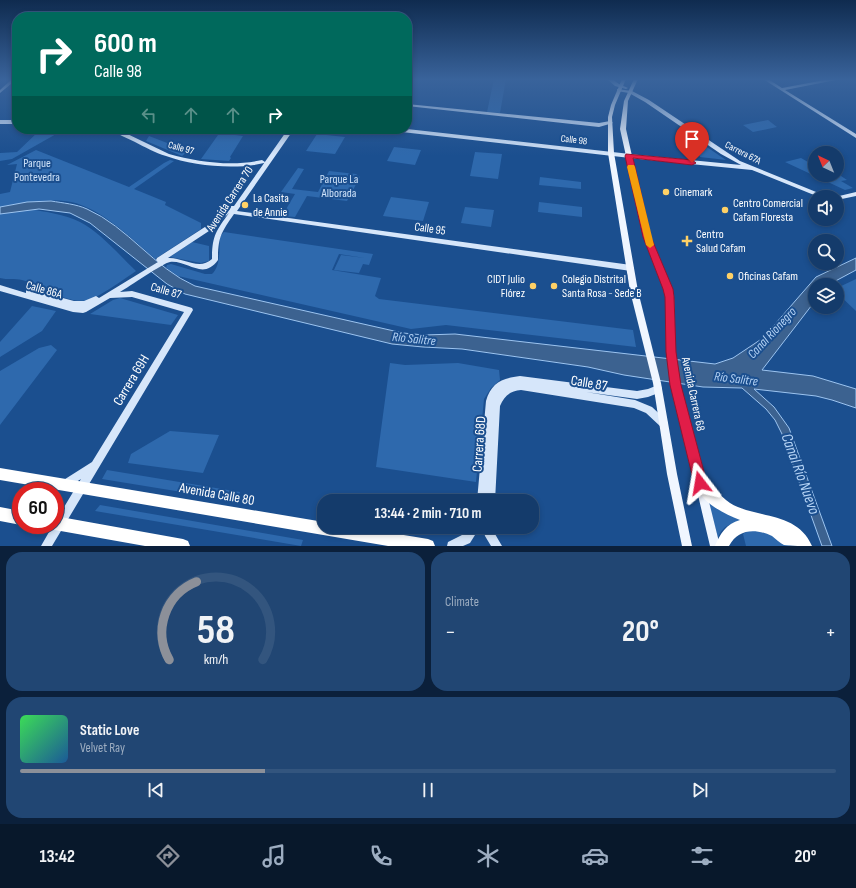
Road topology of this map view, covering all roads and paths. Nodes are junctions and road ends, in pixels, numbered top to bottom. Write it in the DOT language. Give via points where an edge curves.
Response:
graph roads {
  1 [pos="613,104"];
  2 [pos="626,104"];
  3 [pos="652,104"];
  4 [pos="806,104"];
  5 [pos="412,106"];
  6 [pos="0,122"];
  7 [pos="12,122"];
  8 [pos="610,124"];
  9 [pos="412,131"];
  10 [pos="123,134"];
  11 [pos="282,134"];
  12 [pos="287,134"];
  13 [pos="856,136"];
  14 [pos="612,153"];
  15 [pos="628,154"];
  16 [pos="262,162"];
  17 [pos="738,162"];
  18 [pos="250,164"];
  19 [pos="752,168"];
  20 [pos="257,169"];
  21 [pos="808,191"];
  22 [pos="854,194"];
  23 [pos="844,196"];
  24 [pos="231,210"];
  25 [pos="160,261"];
  26 [pos="631,268"];
  27 [pos="137,276"];
  28 [pos="0,284"];
  29 [pos="126,285"];
  30 [pos="0,288"];
  31 [pos="127,293"];
  32 [pos="136,295"];
  33 [pos="105,298"];
  34 [pos="82,307"];
  35 [pos="189,310"];
  36 [pos="658,386"];
  37 [pos="499,392"];
  38 [pos="664,425"];
  39 [pos="97,464"];
  40 [pos="0,474"];
  41 [pos="50,482"];
  42 [pos="64,483"];
  43 [pos="700,483"];
  44 [pos="64,484"];
  45 [pos="82,488"];
  46 [pos="483,494"];
  47 [pos="490,494"];
  48 [pos="0,514"];
  49 [pos="64,514"];
  50 [pos="12,516"];
  51 [pos="64,525"];
  52 [pos="52,534"];
  53 [pos="470,534"];
  54 [pos="490,534"];
  55 [pos="46,546"];
  56 [pos="183,546"];
  57 [pos="428,546"];
  58 [pos="452,546"];
  59 [pos="497,546"];
  60 [pos="687,546"];
  61 [pos="715,546"];
  62 [pos="722,546"];
  63 [pos="795,546"];
  64 [pos="806,546"];
  1 -- 8 [label="main road"];
  2 -- 15 [label="main road, Avenida Carrera 68" via="623,126"];
  3 -- 17 [label="street, Carrera 67A"];
  4 -- 13 [label="street"];
  5 -- 8 [label="street" via="599,125"];
  6 -- 7 [label="street"];
  8 -- 14 [label="main road"];
  9 -- 14 [label="street, Calle 98"];
  10 -- 18 [label="street, Calle 97" via="167,156 200,162"];
  11 -- 16 [label="street, Avenida Carrera 70"];
  12 -- 24 [label="street, Avenida Carrera 70"];
  14 -- 15 [label="street, Calle 98"];
  14 -- 26 [label="main road"];
  15 -- 17 [label="street, Calle 98"];
  15 -- 19 [label="street, Calle 98"];
  15 -- 43 [label="main road, Avenida Carrera 68" via="647,237 669,293 671,352 676,385"];
  16 -- 18 [label="street, Calle 97"];
  16 -- 20 [label="street, Avenida Carrera 70"];
  17 -- 19 [label="street, Carrera 67A"];
  18 -- 20 [label="street"];
  19 -- 21 [label="street, Carrera 67A"];
  20 -- 24 [label="street, Avenida Carrera 70"];
  22 -- 23 [label="street"];
  24 -- 25 [label="street, Avenida Carrera 70"];
  24 -- 25 [label="street, Avenida Carrera 70" via="217,236 215,260 211,265 201,268 171,260"];
  24 -- 26 [label="street, Calle 95"];
  25 -- 27 [label="street, Avenida Carrera 70"];
  26 -- 36 [label="main road"];
  27 -- 29 [label="street, Avenida Carrera 70"];
  27 -- 32 [label="street, Calle 87" via="131,288"];
  27 -- 34 [label="street, Avenida Carrera 70"];
  28 -- 34 [label="street, Calle 86A"];
  29 -- 31 [label="street"];
  29 -- 33 [label="street, Avenida Carrera 70"];
  30 -- 34 [label="street, Calle 86A" via="73,309"];
  31 -- 32 [label="street, Calle 87"];
  31 -- 33 [label="street, Calle 87"];
  32 -- 35 [label="street, Calle 87"];
  33 -- 34 [label="street, Avenida Carrera 70"];
  35 -- 39 [label="street, Carrera 69H"];
  36 -- 37 [label="street, Calle 87" via="648,393 637,395 520,380 504,384"];
  36 -- 38 [label="main road"];
  37 -- 38 [label="street, Calle 87" via="521,386 635,404 649,410"];
  37 -- 46 [label="street, Carrera 68D" via="490,401"];
  37 -- 47 [label="street, Carrera 68D" via="495,410"];
  38 -- 60 [label="main road"];
  39 -- 42 [label="street, Carrera 69H"];
  39 -- 45 [label="street, Carrera 69H"];
  40 -- 41 [label="highway, Avenida Calle 80"];
  43 -- 61 [label="main road, Avenida Carrera 68"];
  43 -- 64 [label="highway" via="727,508 780,525"];
  44 -- 45 [label="highway, Avenida Calle 80"];
  45 -- 49 [label="street, Carrera 69H"];
  45 -- 57 [label="highway, Avenida Calle 80"];
  48 -- 50 [label="highway"];
  51 -- 56 [label="highway"];
  52 -- 55 [label="street, Carrera 69H"];
  53 -- 58 [label="street" via="466,540"];
  54 -- 59 [label="street"];
  62 -- 63 [label="highway" via="731,530 745,525 768,528 790,540"];
}
